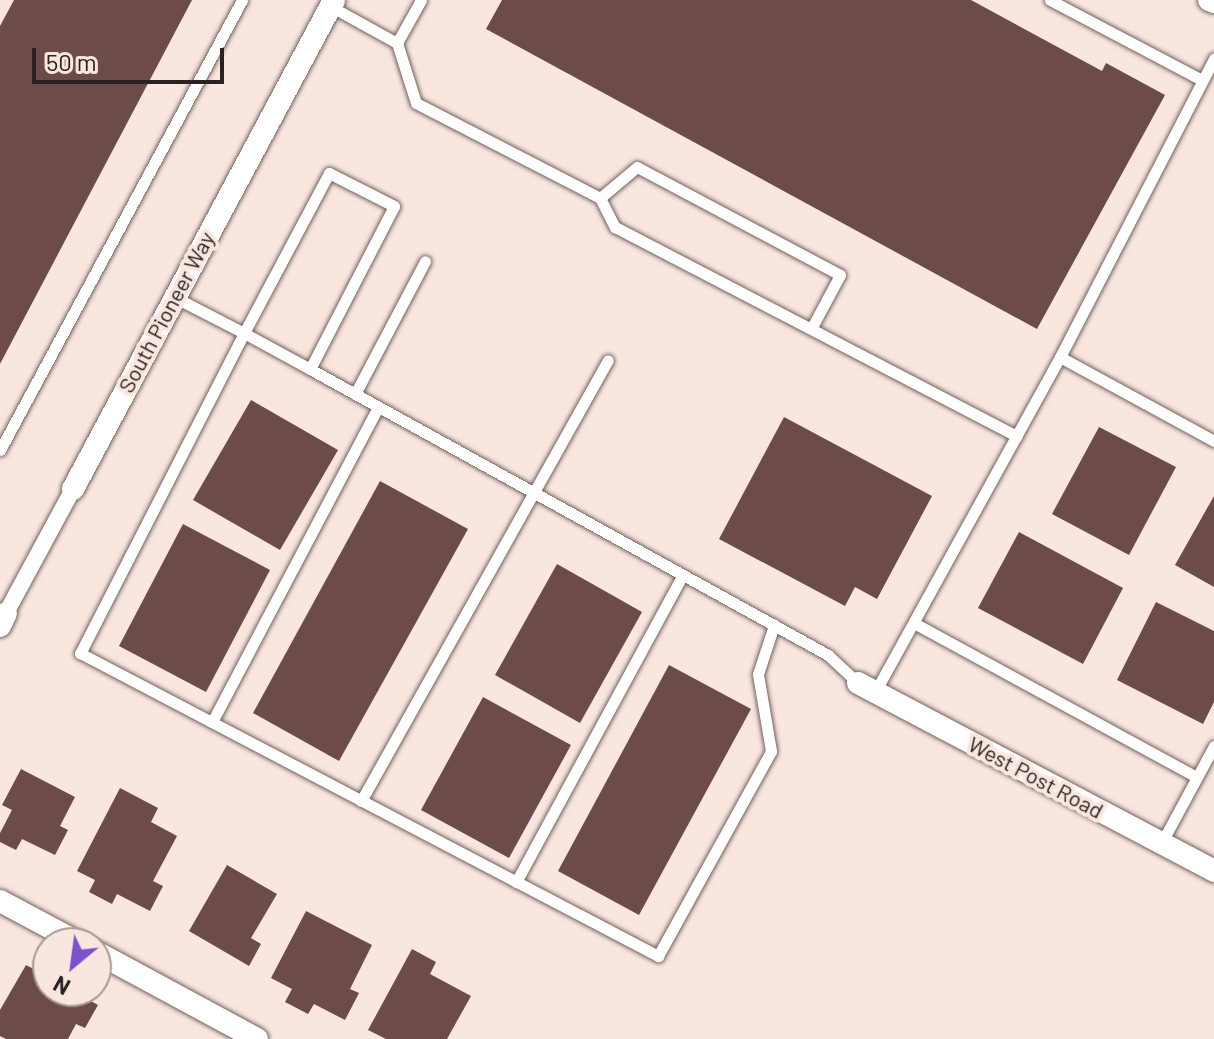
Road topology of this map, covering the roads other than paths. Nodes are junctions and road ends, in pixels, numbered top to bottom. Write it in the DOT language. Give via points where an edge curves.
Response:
graph roads {
  1 [pos="242,0"];
  2 [pos="421,0"];
  3 [pos="1050,0"];
  4 [pos="332,3"];
  5 [pos="397,43"];
  6 [pos="1214,58"];
  7 [pos="1202,80"];
  8 [pos="600,198"];
  9 [pos="425,261"];
  10 [pos="174,297"];
  11 [pos="811,329"];
  12 [pos="244,333"];
  13 [pos="1060,357"];
  14 [pos="608,360"];
  15 [pos="310,369"];
  16 [pos="355,394"];
  17 [pos="378,407"];
  18 [pos="1017,436"];
  19 [pos="1214,441"];
  20 [pos="0,450"];
  21 [pos="73,489"];
  22 [pos="532,491"];
  23 [pos="683,575"];
  24 [pos="3,619"];
  25 [pos="914,623"];
  26 [pos="774,625"];
  27 [pos="867,688"];
  28 [pos="212,722"];
  29 [pos="1214,746"];
  30 [pos="1197,777"];
  31 [pos="361,801"];
  32 [pos="1162,842"];
  33 [pos="1214,871"];
  34 [pos="516,882"];
  35 [pos="0,901"];
  36 [pos="49,927"];
  37 [pos="112,961"];
  38 [pos="257,1039"];
  1 -- 20 [label="lane"];
  2 -- 5 [label="lane"];
  3 -- 7 [label="lane"];
  4 -- 5 [label="lane"];
  4 -- 10 [label="street, South Pioneer Way"];
  5 -- 8 [label="lane" via="416,103"];
  6 -- 7 [label="lane"];
  7 -- 13 [label="lane"];
  8 -- 11 [label="lane" via="615,227"];
  8 -- 11 [label="lane" via="637,167 840,275"];
  9 -- 16 [label="lane"];
  10 -- 12 [label="lane"];
  10 -- 21 [label="street, South Pioneer Way"];
  11 -- 18 [label="lane"];
  12 -- 15 [label="lane"];
  12 -- 15 [label="lane" via="329,173 394,206"];
  12 -- 28 [label="lane" via="80,653"];
  13 -- 18 [label="lane"];
  13 -- 19 [label="lane"];
  14 -- 22 [label="lane"];
  15 -- 16 [label="lane"];
  16 -- 17 [label="lane"];
  17 -- 22 [label="lane"];
  17 -- 28 [label="lane"];
  18 -- 25 [label="lane"];
  21 -- 24 [label="street, South Pioneer Way"];
  22 -- 23 [label="lane"];
  22 -- 31 [label="lane"];
  23 -- 26 [label="lane"];
  23 -- 34 [label="lane"];
  25 -- 27 [label="lane"];
  25 -- 30 [label="lane"];
  26 -- 27 [label="lane" via="828,655"];
  26 -- 34 [label="lane" via="758,674 771,751 658,956"];
  27 -- 32 [label="street, West Post Road"];
  28 -- 31 [label="lane"];
  29 -- 30 [label="lane"];
  30 -- 32 [label="lane"];
  31 -- 34 [label="lane"];
  32 -- 33 [label="street, West Post Road"];
  35 -- 36 [label="street"];
  37 -- 38 [label="street"];
}
